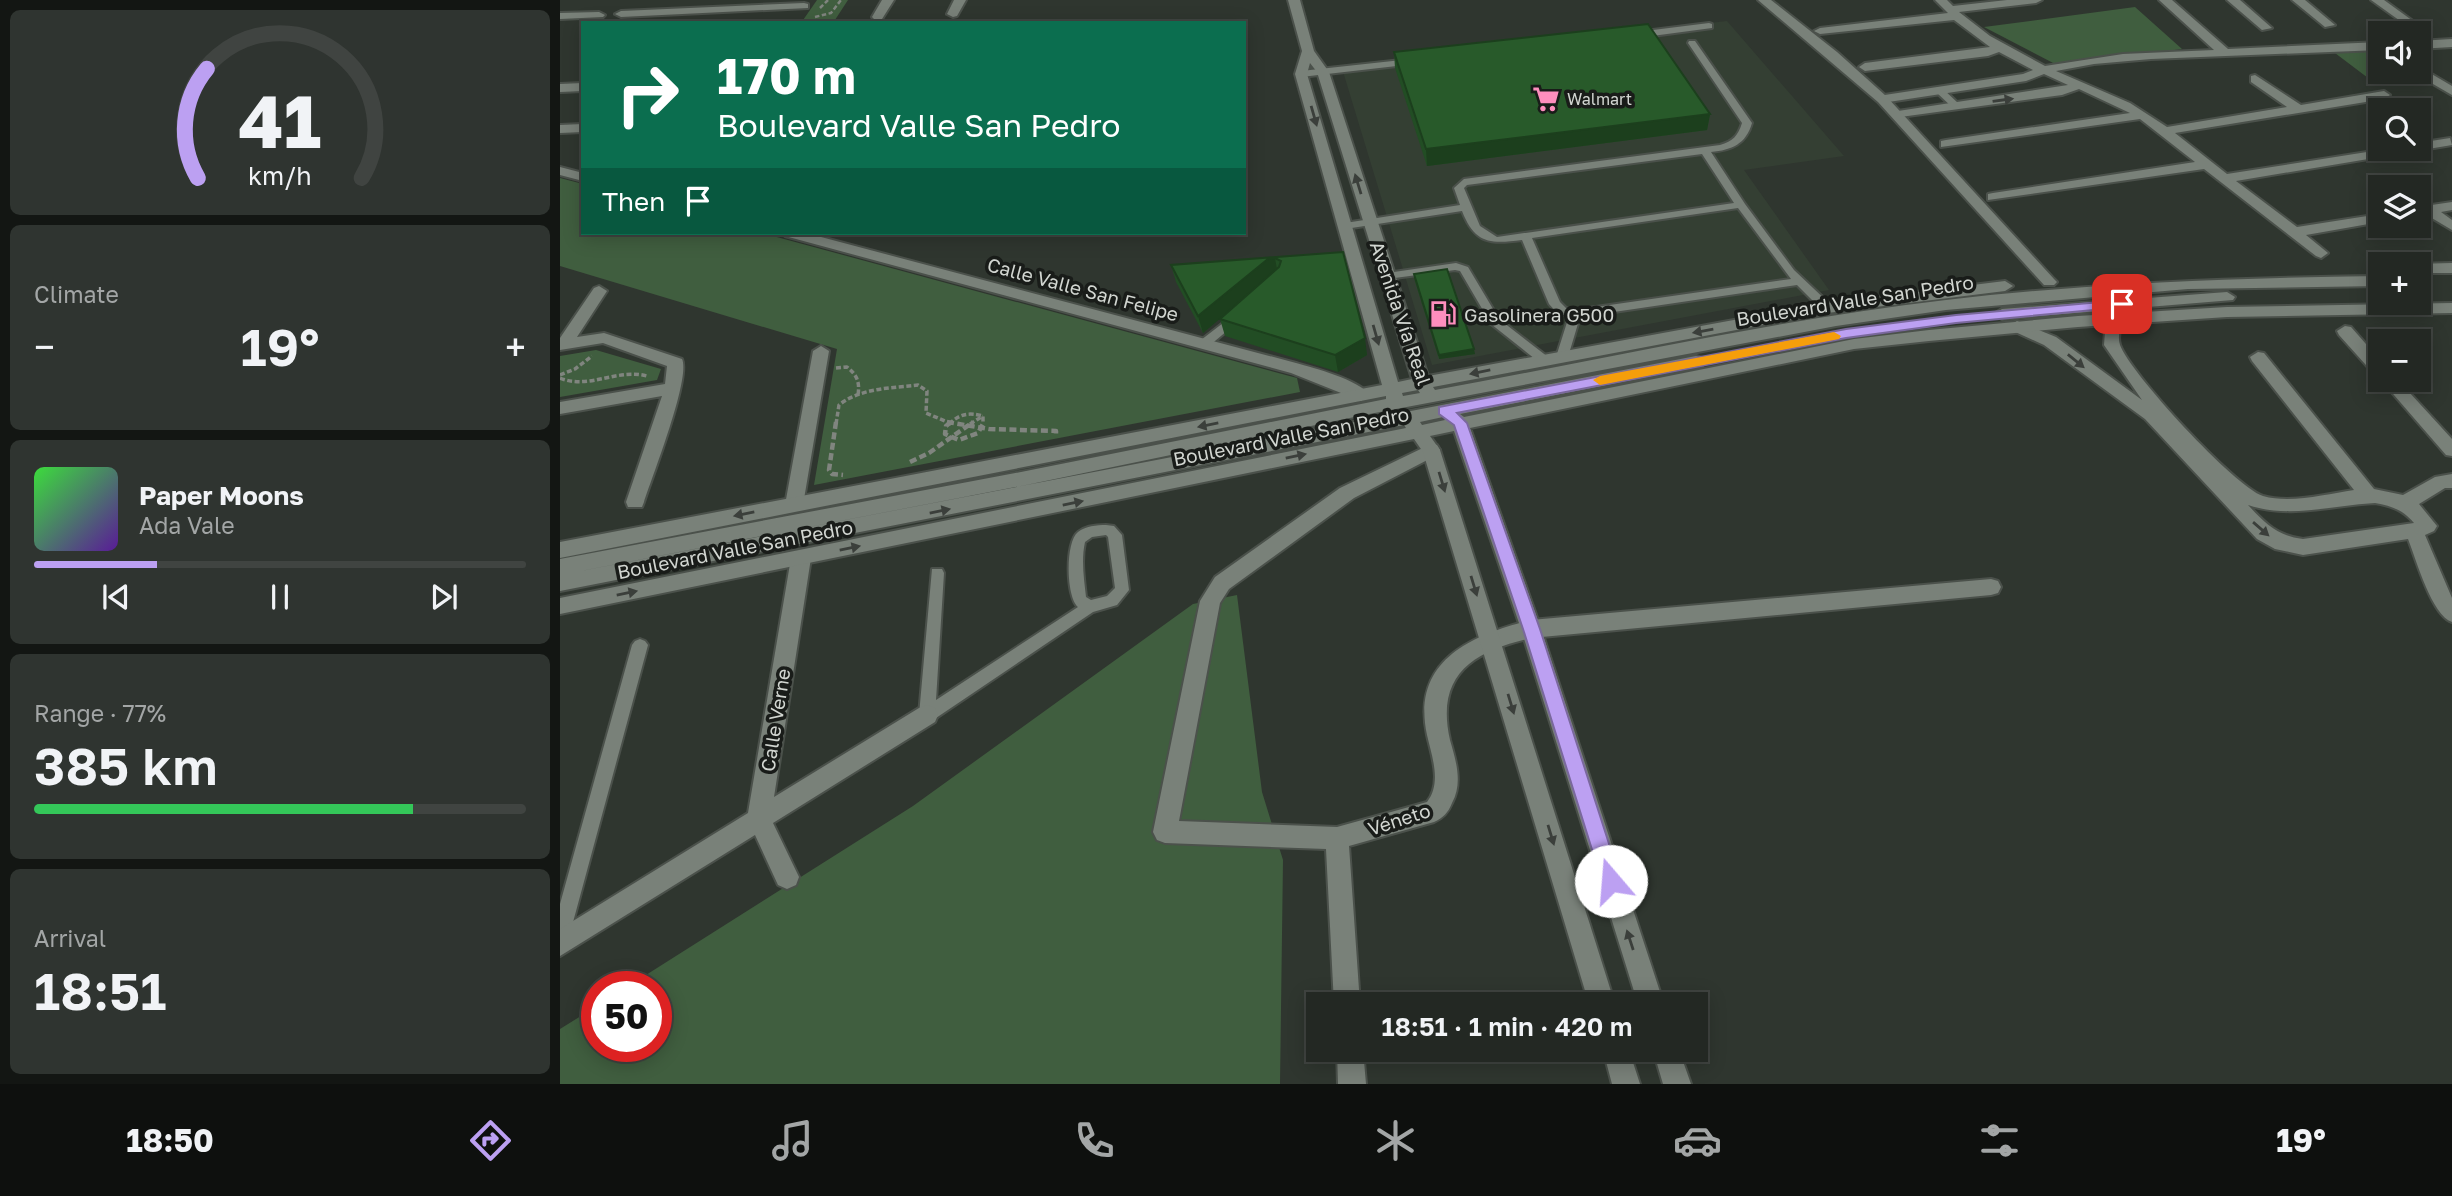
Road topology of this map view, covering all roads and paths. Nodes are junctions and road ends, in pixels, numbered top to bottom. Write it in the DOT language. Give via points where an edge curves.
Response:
graph roads {
  1 [pos="841,0"];
  2 [pos="888,0"];
  3 [pos="960,0"];
  4 [pos="1294,0"];
  5 [pos="1764,0"];
  6 [pos="1941,0"];
  7 [pos="2036,0"];
  8 [pos="2165,0"];
  9 [pos="2233,0"];
  10 [pos="2298,0"];
  11 [pos="2377,0"];
  12 [pos="806,3"];
  13 [pos="1953,13"];
  14 [pos="621,14"];
  15 [pos="953,14"];
  16 [pos="599,15"];
  17 [pos="560,16"];
  18 [pos="814,17"];
  19 [pos="878,17"];
  20 [pos="796,18"];
  21 [pos="2407,21"];
  22 [pos="2329,25"];
  23 [pos="1709,26"];
  24 [pos="2266,29"];
  25 [pos="1820,31"];
  26 [pos="1627,36"];
  27 [pos="1692,43"];
  28 [pos="2452,43"];
  29 [pos="2431,44"];
  30 [pos="2368,47"];
  31 [pos="1998,48"];
  32 [pos="1308,51"];
  33 [pos="2225,53"];
  34 [pos="2117,59"];
  35 [pos="1420,61"];
  36 [pos="1865,67"];
  37 [pos="2042,69"];
  38 [pos="1323,72"];
  39 [pos="1301,74"];
  40 [pos="2431,78"];
  41 [pos="2255,79"];
  42 [pos="2076,84"];
  43 [pos="581,87"];
  44 [pos="560,88"];
  45 [pos="1939,90"];
  46 [pos="2452,90"];
  47 [pos="2384,95"];
  48 [pos="1882,99"];
  49 [pos="1956,106"];
  50 [pos="2298,109"];
  51 [pos="2143,115"];
  52 [pos="1898,116"];
  53 [pos="581,128"];
  54 [pos="560,129"];
  55 [pos="2166,131"];
  56 [pos="2450,142"];
  57 [pos="1946,144"];
  58 [pos="2431,145"];
  59 [pos="1705,150"];
  60 [pos="2368,156"];
  61 [pos="2209,164"];
  62 [pos="560,171"];
  63 [pos="581,176"];
  64 [pos="2226,178"];
  65 [pos="1993,197"];
  66 [pos="1741,205"];
  67 [pos="2452,206"];
  68 [pos="1466,207"];
  69 [pos="2431,210"];
  70 [pos="2431,215"];
  71 [pos="2368,220"];
  72 [pos="1369,221"];
  73 [pos="1345,226"];
  74 [pos="2452,226"];
  75 [pos="2295,232"];
  76 [pos="797,235"];
  77 [pos="1525,235"];
  78 [pos="2321,253"];
  79 [pos="2368,268"];
  80 [pos="2431,268"];
  81 [pos="2452,268"];
  82 [pos="1387,276"];
  83 [pos="1799,281"];
  84 [pos="2368,281"];
  85 [pos="2431,281"];
  86 [pos="2452,281"];
  87 [pos="2049,282"];
  88 [pos="599,291"];
  89 [pos="2368,295"];
  90 [pos="2431,295"];
  91 [pos="2452,295"];
  92 [pos="1246,307"];
  93 [pos="1827,308"];
  94 [pos="2452,308"];
  95 [pos="1575,314"];
  96 [pos="2114,318"];
  97 [pos="2017,326"];
  98 [pos="2345,331"];
  99 [pos="562,344"];
  100 [pos="1205,344"];
  101 [pos="821,351"];
  102 [pos="1562,357"];
  103 [pos="2258,357"];
  104 [pos="2368,357"];
  105 [pos="1544,360"];
  106 [pos="818,370"];
  107 [pos="560,378"];
  108 [pos="669,388"];
  109 [pos="1427,390"];
  110 [pos="2400,392"];
  111 [pos="858,395"];
  112 [pos="1361,395"];
  113 [pos="560,408"];
  114 [pos="1444,410"];
  115 [pos="1403,411"];
  116 [pos="982,416"];
  117 [pos="948,423"];
  118 [pos="1460,423"];
  119 [pos="964,426"];
  120 [pos="984,427"];
  121 [pos="950,438"];
  122 [pos="1431,450"];
  123 [pos="2452,450"];
  124 [pos="1056,454"];
  125 [pos="908,463"];
  126 [pos="854,473"];
  127 [pos="2452,481"];
  128 [pos="1026,486"];
  129 [pos="2369,496"];
  130 [pos="635,502"];
  131 [pos="2405,503"];
  132 [pos="794,505"];
  133 [pos="2414,531"];
  134 [pos="560,550"];
  135 [pos="801,558"];
  136 [pos="560,567"];
  137 [pos="937,573"];
  138 [pos="560,583"];
  139 [pos="1991,587"];
  140 [pos="560,606"];
  141 [pos="1088,607"];
  142 [pos="2452,614"];
  143 [pos="1531,629"];
  144 [pos="1491,638"];
  145 [pos="640,645"];
  146 [pos="927,715"];
  147 [pos="759,819"];
  148 [pos="1337,838"];
  149 [pos="787,877"];
  150 [pos="560,937"];
  151 [pos="560,943"];
  152 [pos="1346,992"];
  153 [pos="1598,992"];
  154 [pos="1647,992"];
  155 [pos="1351,1062"];
  156 [pos="1620,1062"];
  157 [pos="1670,1062"];
  158 [pos="1352,1084"];
  159 [pos="1626,1084"];
  160 [pos="1677,1084"];
  1 -- 18 [label="path" via="832,13"];
  2 -- 19 [label="street"];
  3 -- 15 [label="street"];
  4 -- 32 [label="street, Avenida Vía Real"];
  5 -- 48 [label="street"];
  6 -- 13 [label="street"];
  7 -- 13 [label="street"];
  8 -- 33 [label="street"];
  9 -- 24 [label="street"];
  10 -- 22 [label="street"];
  11 -- 21 [label="street"];
  12 -- 14 [label="street"];
  12 -- 20 [label="street"];
  13 -- 25 [label="street"];
  13 -- 31 [label="street"];
  16 -- 17 [label="street"];
  23 -- 26 [label="lane"];
  27 -- 59 [label="lane" via="1747,123 1736,144"];
  28 -- 29 [label="street"];
  30 -- 33 [label="street"];
  31 -- 36 [label="street"];
  31 -- 37 [label="street"];
  32 -- 38 [label="street, Avenida Vía Real"];
  32 -- 39 [label="street"];
  33 -- 34 [label="street"];
  34 -- 37 [label="street"];
  34 -- 42 [label="street"];
  35 -- 38 [label="lane"];
  37 -- 42 [label="street"];
  37 -- 45 [label="street" via="2025,77"];
  38 -- 39 [label="lane"];
  72 -- 38 [label="street, Avenida Vía Real, one-way"];
  39 -- 73 [label="street, Avenida Vía Real, one-way"];
  40 -- 46 [label="street"];
  41 -- 50 [label="street"];
  49 -- 42 [label="street, one-way" via="2062,91"];
  42 -- 51 [label="street"];
  43 -- 44 [label="street"];
  45 -- 48 [label="street"];
  45 -- 49 [label="lane"];
  47 -- 50 [label="street"];
  48 -- 52 [label="street"];
  49 -- 52 [label="street"];
  50 -- 55 [label="street"];
  51 -- 55 [label="street"];
  51 -- 57 [label="street"];
  52 -- 87 [label="street"];
  53 -- 54 [label="street"];
  55 -- 61 [label="street"];
  56 -- 58 [label="street"];
  59 -- 66 [label="lane"];
  59 -- 68 [label="lane" via="1464,182 1459,188"];
  60 -- 64 [label="street"];
  61 -- 64 [label="street"];
  61 -- 65 [label="street"];
  62 -- 63 [label="street"];
  64 -- 75 [label="street"];
  66 -- 77 [label="lane"];
  66 -- 83 [label="lane"];
  67 -- 69 [label="street"];
  68 -- 72 [label="lane"];
  68 -- 77 [label="lane" via="1482,236 1496,240"];
  70 -- 74 [label="street"];
  71 -- 75 [label="street"];
  72 -- 73 [label="lane"];
  72 -- 82 [label="street, Avenida Vía Real"];
  73 -- 115 [label="street, Avenida Vía Real, one-way"];
  75 -- 78 [label="street"];
  76 -- 100 [label="street, Calle Valle San Felipe"];
  77 -- 95 [label="lane" via="1555,304"];
  79 -- 87 [label="street, Boulevard Valle San Pedro"];
  80 -- 81 [label="street"];
  82 -- 105 [label="lane" via="1456,266 1464,269 1495,321"];
  82 -- 109 [label="street, Avenida Vía Real"];
  83 -- 93 [label="lane"];
  83 -- 95 [label="lane"];
  84 -- 109 [label="street, Boulevard Valle San Pedro" via="2188,285 1946,305"];
  85 -- 86 [label="street"];
  87 -- 93 [label="street, Boulevard Valle San Pedro"];
  88 -- 99 [label="street"];
  89 -- 114 [label="street, Boulevard Valle San Pedro" via="2199,298 1956,319 1846,334"];
  90 -- 91 [label="main road"];
  92 -- 100 [label="lane"];
  93 -- 102 [label="street, Boulevard Valle San Pedro, one-way"];
  94 -- 96 [label="street, Boulevard Valle San Pedro" via="2320,307"];
  95 -- 102 [label="lane"];
  96 -- 97 [label="street, Boulevard Valle San Pedro"];
  96 -- 129 [label="street" via="2112,345 2130,371 2217,471 2244,495 2266,504 2292,506"];
  97 -- 118 [label="street, Boulevard Valle San Pedro" via="1854,344"];
  97 -- 133 [label="street, one-way" via="2050,341 2151,415 2263,534 2282,544 2303,547"];
  98 -- 104 [label="street"];
  99 -- 108 [label="street" via="604,338 676,363"];
  100 -- 112 [label="street, Calle Valle San Felipe" via="1296,369"];
  101 -- 106 [label="street"];
  102 -- 105 [label="street, Boulevard Valle San Pedro"];
  103 -- 129 [label="street"];
  105 -- 109 [label="street, Boulevard Valle San Pedro, one-way"];
  106 -- 111 [label="path" via="847,367 858,376"];
  106 -- 132 [label="street"];
  107 -- 108 [label="path" via="576,383 640,373"];
  108 -- 113 [label="street"];
  108 -- 130 [label="street"];
  109 -- 114 [label="street, Avenida Vía Real"];
  109 -- 115 [label="street, Boulevard Valle San Pedro"];
  110 -- 123 [label="street"];
  111 -- 117 [label="path" via="918,385 927,391 926,413"];
  111 -- 126 [label="path" via="839,405 829,470 841,476"];
  112 -- 115 [label="street, Boulevard Valle San Pedro"];
  112 -- 124 [label="street, Boulevard Valle San Pedro, one-way"];
  114 -- 115 [label="street, Boulevard Valle San Pedro"];
  114 -- 118 [label="street, Avenida Vía Real"];
  115 -- 118 [label="street, Boulevard Valle San Pedro"];
  115 -- 122 [label="street, Avenida Vía Real"];
  128 -- 115 [label="street, Boulevard Valle San Pedro, one-way"];
  115 -- 128 [label="street, Boulevard Valle San Pedro"];
  116 -- 117 [label="path" via="966,414"];
  116 -- 119 [label="path"];
  116 -- 120 [label="path"];
  117 -- 119 [label="path"];
  117 -- 121 [label="path" via="945,430"];
  118 -- 143 [label="street"];
  119 -- 120 [label="path"];
  119 -- 121 [label="path"];
  120 -- 121 [label="path" via="966,439"];
  120 -- 124 [label="path" via="1056,431"];
  121 -- 125 [label="path" via="925,457"];
  122 -- 144 [label="street, Avenida Vía Real, one-way"];
  122 -- 148 [label="street, Véneto" via="1347,493 1222,583 1210,601 1165,832"];
  124 -- 128 [label="street, Boulevard Valle San Pedro"];
  127 -- 131 [label="street" via="2441,482"];
  128 -- 132 [label="street, Boulevard Valle San Pedro"];
  135 -- 128 [label="street, Boulevard Valle San Pedro, one-way"];
  128 -- 136 [label="street, Boulevard Valle San Pedro"];
  138 -- 128 [label="street, Boulevard Valle San Pedro, one-way"];
  129 -- 131 [label="street"];
  131 -- 133 [label="street" via="2427,526"];
  132 -- 134 [label="street, Boulevard Valle San Pedro, one-way"];
  133 -- 142 [label="street"];
  140 -- 135 [label="street, Boulevard Valle San Pedro, one-way"];
  135 -- 147 [label="street, Calle Verne"];
  137 -- 146 [label="lane"];
  139 -- 143 [label="street, Véneto"];
  141 -- 141 [label="lane" via="1112,601 1122,590 1115,535 1109,530 1094,531 1076,545 1079,600"];
  141 -- 146 [label="lane"];
  143 -- 144 [label="street, Véneto"];
  154 -- 143 [label="street, one-way"];
  144 -- 148 [label="street, Véneto" via="1458,659 1442,677 1435,709 1448,784 1444,800 1434,811"];
  144 -- 153 [label="street, Avenida Vía Real, one-way"];
  145 -- 150 [label="lane"];
  146 -- 147 [label="street"];
  147 -- 149 [label="street"];
  147 -- 151 [label="street"];
  148 -- 152 [label="street"];
  155 -- 158 [label="street"];
  156 -- 159 [label="street"];
  157 -- 160 [label="street"];
}
